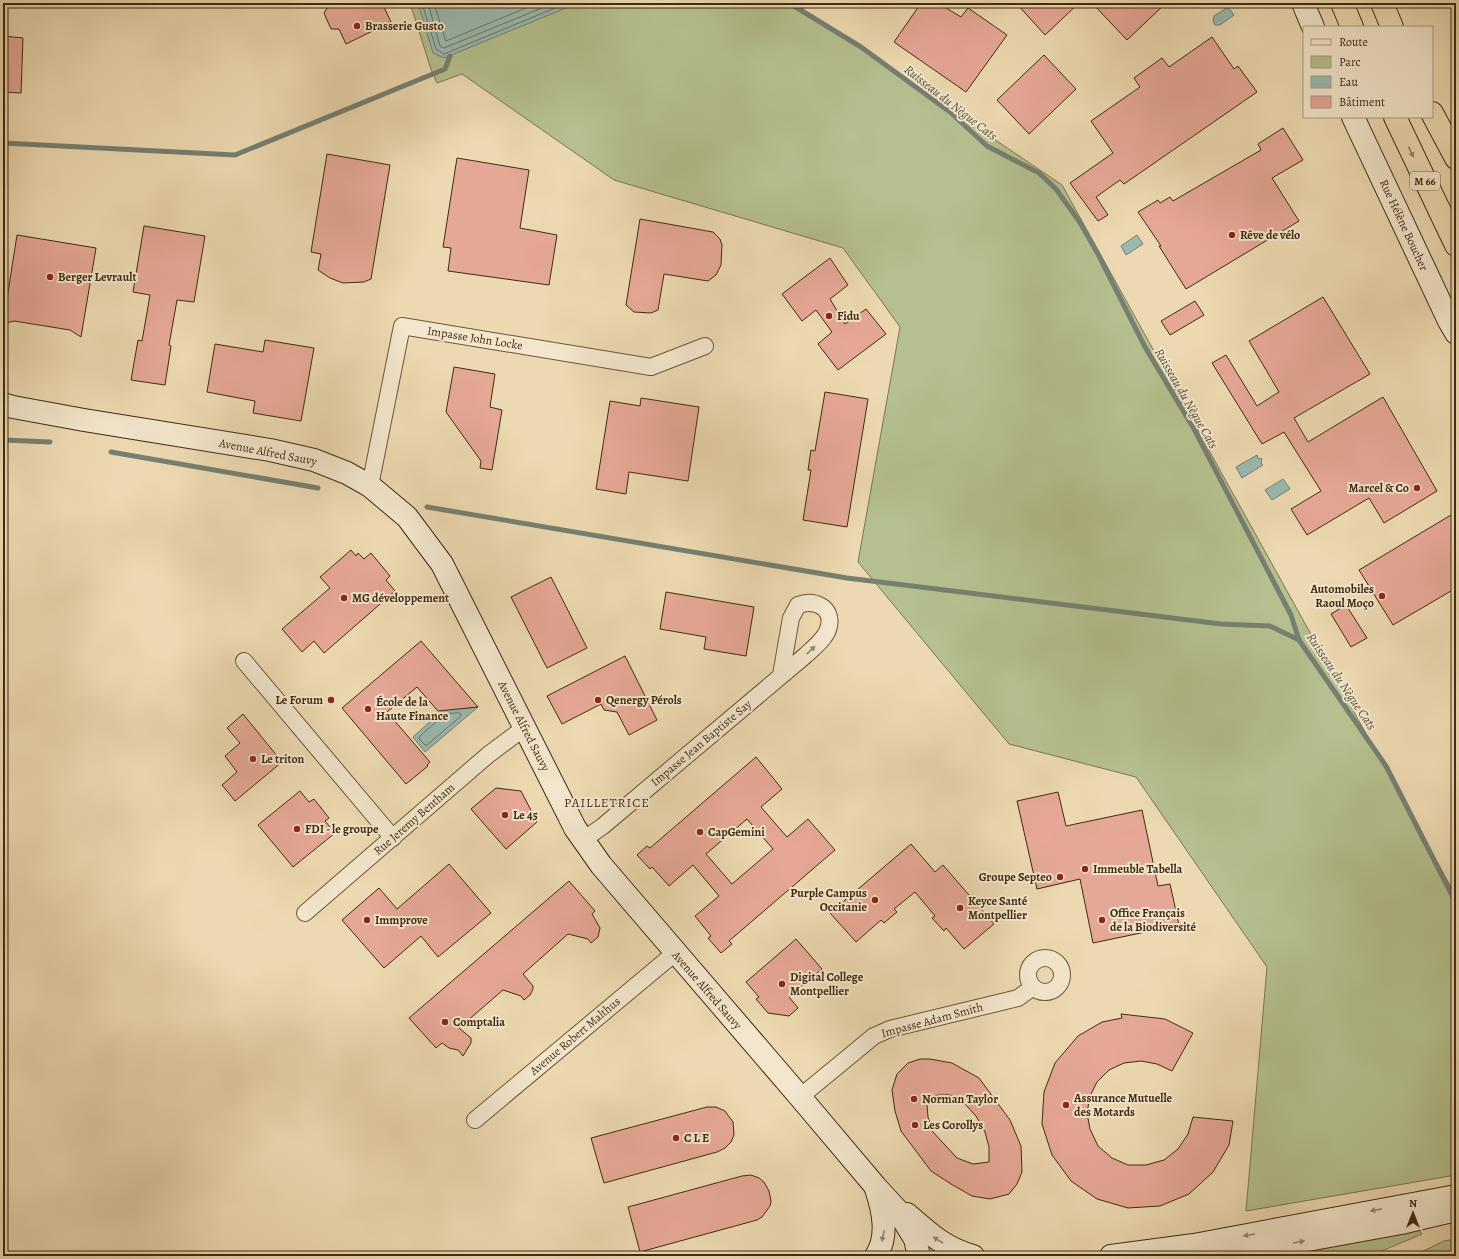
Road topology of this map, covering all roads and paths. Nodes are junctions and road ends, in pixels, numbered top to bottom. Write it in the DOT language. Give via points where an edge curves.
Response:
graph roads {
  1 [pos="1303,3"];
  2 [pos="1342,3"];
  3 [pos="1382,3"];
  4 [pos="1313,26"];
  5 [pos="1352,26"];
  6 [pos="1392,26"];
  7 [pos="1433,115"];
  8 [pos="1353,118"];
  9 [pos="1395,118"];
  10 [pos="1456,158"];
  11 [pos="1456,246"];
  12 [pos="1456,333"];
  13 [pos="706,346"];
  14 [pos="3,404"];
  15 [pos="370,486"];
  16 [pos="244,661"];
  17 [pos="781,675"];
  18 [pos="524,728"];
  19 [pos="393,838"];
  20 [pos="584,840"];
  21 [pos="305,913"];
  22 [pos="675,953"];
  23 [pos="1033,987"];
  24 [pos="800,1097"];
  25 [pos="474,1120"];
  26 [pos="876,1188"];
  27 [pos="1456,1196"];
  28 [pos="1456,1210"];
  29 [pos="1119,1255"];
  30 [pos="876,1256"];
  31 [pos="919,1256"];
  32 [pos="973,1256"];
  33 [pos="1219,1256"];
  1 -- 4 [label="street"];
  2 -- 5 [label="highway"];
  3 -- 6 [label="highway"];
  7 -- 10 [label="highway"];
  8 -- 12 [label="street, Rue Hélène Boucher"];
  9 -- 11 [label="highway, M 66, one-way"];
  13 -- 15 [label="street, Impasse John Locke" via="651,367 402,326"];
  14 -- 15 [label="street, Avenue Alfred Sauvy" via="84,420 270,450 314,460 347,473"];
  15 -- 18 [label="street, Avenue Alfred Sauvy" via="407,517 442,564"];
  16 -- 19 [label="street"];
  17 -- 20 [label="street, Impasse Jean Baptiste Say"];
  18 -- 19 [label="street, Rue Jeremy Bentham" via="488,755"];
  18 -- 20 [label="street, Avenue Alfred Sauvy"];
  19 -- 21 [label="street, Rue Jeremy Bentham"];
  20 -- 22 [label="street, Avenue Alfred Sauvy" via="601,865"];
  22 -- 24 [label="street, Avenue Alfred Sauvy"];
  22 -- 25 [label="street, Avenue Robert Malthus"];
  23 -- 24 [label="street, Impasse Adam Smith" via="1018,998 890,1029 874,1036"];
  24 -- 26 [label="street, Avenue Alfred Sauvy"];
  26 -- 30 [label="street, one-way" via="883,1209 884,1229"];
  26 -- 31 [label="street, Avenue Alfred Sauvy" via="898,1212 915,1239"];
  32 -- 26 [label="street, one-way" via="959,1252 935,1239"];
  27 -- 29 [label="street, one-way" via="1194,1245"];
  33 -- 28 [label="street, one-way" via="1401,1223"];
}
